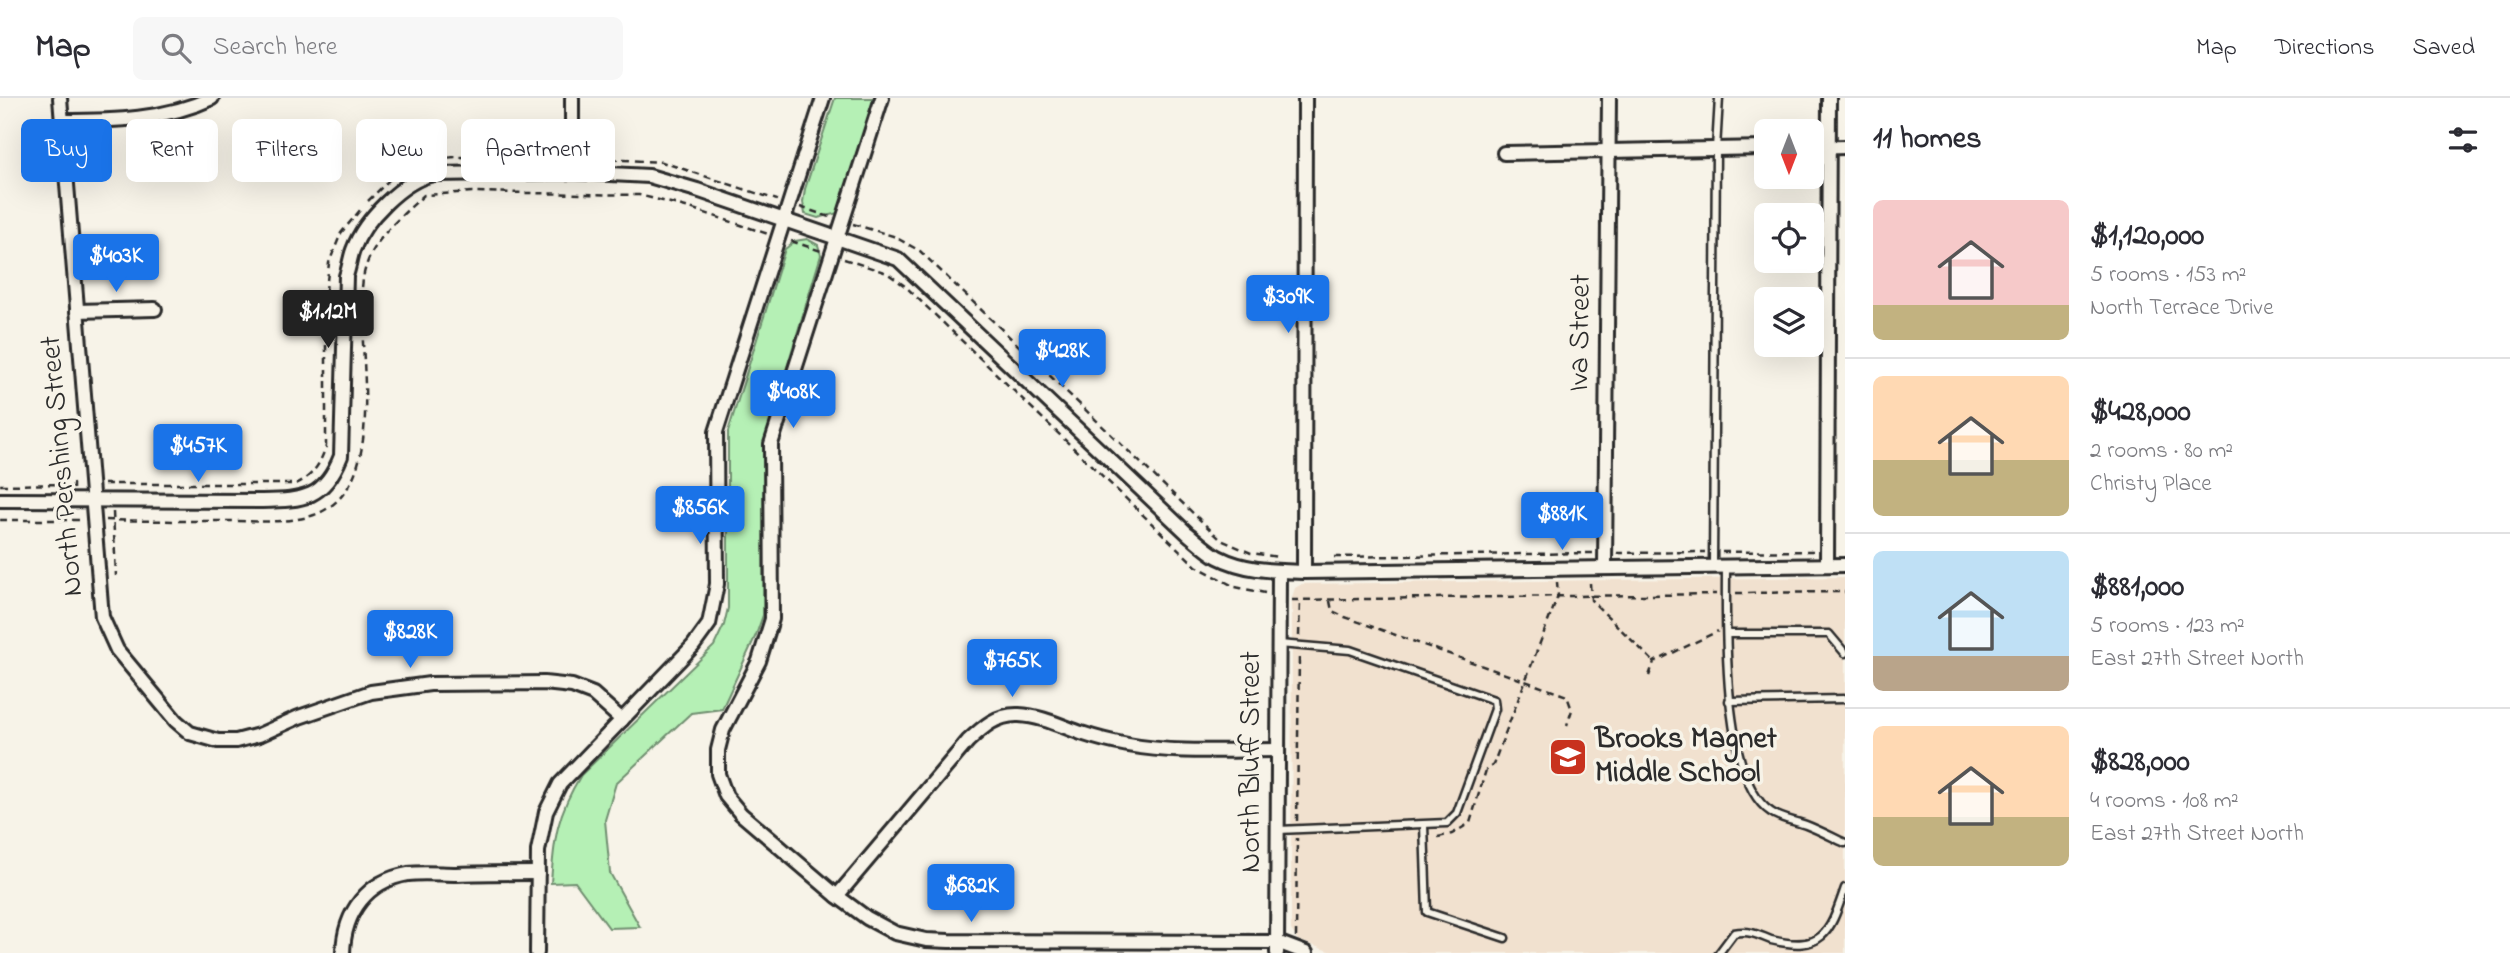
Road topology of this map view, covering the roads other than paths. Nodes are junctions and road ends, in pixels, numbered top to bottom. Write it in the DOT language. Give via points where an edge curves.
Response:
graph roads {
  1 [pos="60,98"];
  2 [pos="212,98"];
  3 [pos="572,98"];
  4 [pos="823,98"];
  5 [pos="882,98"];
  6 [pos="1305,98"];
  7 [pos="1609,98"];
  8 [pos="1719,98"];
  9 [pos="1829,98"];
  10 [pos="62,119"];
  11 [pos="112,119"];
  12 [pos="572,119"];
  13 [pos="1754,148"];
  14 [pos="1824,148"];
  15 [pos="1829,148"];
  16 [pos="1845,148"];
  17 [pos="1716,149"];
  18 [pos="1609,152"];
  19 [pos="1504,153"];
  20 [pos="461,174"];
  21 [pos="615,174"];
  22 [pos="67,182"];
  23 [pos="784,220"];
  24 [pos="837,238"];
  25 [pos="155,310"];
  26 [pos="77,311"];
  27 [pos="0,500"];
  28 [pos="91,500"];
  29 [pos="1827,565"];
  30 [pos="1845,565"];
  31 [pos="1719,566"];
  32 [pos="1605,568"];
  33 [pos="1279,571"];
  34 [pos="1304,572"];
  35 [pos="1727,634"];
  36 [pos="1279,644"];
  37 [pos="1845,653"];
  38 [pos="1845,699"];
  39 [pos="1729,701"];
  40 [pos="622,720"];
  41 [pos="1278,750"];
  42 [pos="1424,825"];
  43 [pos="1278,830"];
  44 [pos="1845,843"];
  45 [pos="538,873"];
  46 [pos="1845,888"];
  47 [pos="837,896"];
  48 [pos="1505,939"];
  49 [pos="1277,948"];
  50 [pos="343,953"];
  51 [pos="537,953"];
  52 [pos="1306,953"];
  53 [pos="1719,953"];
  1 -- 10 [label="street, North Pershing Street"];
  2 -- 11 [label="street" via="191,108"];
  3 -- 12 [label="street"];
  4 -- 23 [label="street"];
  5 -- 24 [label="street"];
  6 -- 34 [label="street"];
  7 -- 18 [label="street, Iva Street"];
  8 -- 17 [label="lane"];
  9 -- 15 [label="street"];
  13 -- 17 [label="street"];
  14 -- 15 [label="street"];
  15 -- 16 [label="street"];
  15 -- 29 [label="street"];
  17 -- 18 [label="street"];
  17 -- 31 [label="lane" via="1713,552"];
  18 -- 19 [label="street"];
  18 -- 32 [label="street, Iva Street"];
  20 -- 28 [label="street" via="434,174 407,185 370,222 353,248 346,276 341,456 333,476 319,490 307,497 262,501"];
  21 -- 23 [label="street" via="649,176"];
  22 -- 26 [label="street, North Pershing Street"];
  23 -- 24 [label="street"];
  23 -- 40 [label="street" via="716,432 717,584 709,624"];
  24 -- 33 [label="street" via="898,259 1217,557 1245,567"];
  24 -- 47 [label="street" via="771,444 772,619 759,661 723,730 718,761 726,796 741,814"];
  25 -- 26 [label="street"];
  26 -- 28 [label="street, North Pershing Street"];
  27 -- 28 [label="street"];
  28 -- 40 [label="street, North Pershing Street" via="102,617 117,650 190,733 236,741 371,692 430,684 572,686 593,694"];
  29 -- 30 [label="street"];
  29 -- 31 [label="street"];
  31 -- 32 [label="street"];
  31 -- 35 [label="lane" via="1726,593"];
  32 -- 34 [label="street"];
  33 -- 34 [label="street"];
  33 -- 36 [label="street, North Bluff Street"];
  35 -- 37 [label="lane" via="1829,634"];
  35 -- 39 [label="lane"];
  36 -- 41 [label="street, North Bluff Street"];
  36 -- 42 [label="lane" via="1350,650 1494,700 1487,736 1457,813 1447,823"];
  38 -- 39 [label="lane"];
  39 -- 44 [label="lane" via="1743,768 1770,812"];
  40 -- 45 [label="street" via="560,784 546,811"];
  41 -- 43 [label="street, North Bluff Street"];
  41 -- 47 [label="street" via="1129,745 1038,718 1002,717 968,741"];
  42 -- 43 [label="lane"];
  42 -- 48 [label="lane" via="1427,912"];
  43 -- 49 [label="street, North Bluff Street"];
  45 -- 50 [label="street" via="410,874 388,879 367,891 352,911"];
  45 -- 51 [label="street"];
  46 -- 53 [label="lane" via="1829,933 1814,946 1784,946 1746,930 1734,933"];
  47 -- 49 [label="street" via="895,933 926,940"];
  49 -- 52 [label="street"];
}
